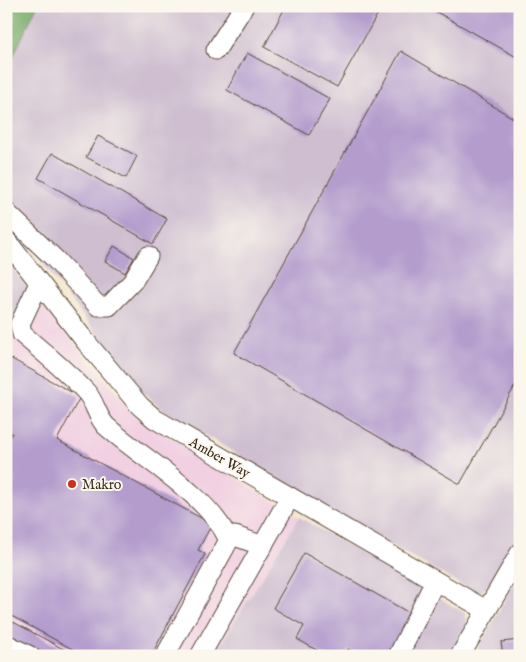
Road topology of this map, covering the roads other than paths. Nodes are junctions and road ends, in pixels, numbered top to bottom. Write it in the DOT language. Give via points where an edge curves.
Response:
graph roads {
  1 [pos="244,6"];
  2 [pos="216,50"];
  3 [pos="6,212"];
  4 [pos="6,240"];
  5 [pos="148,256"];
  6 [pos="39,283"];
  7 [pos="290,498"];
  8 [pos="229,540"];
  9 [pos="263,546"];
  10 [pos="520,553"];
  11 [pos="435,581"];
  12 [pos="486,610"];
  13 [pos="6,644"];
  14 [pos="30,656"];
  15 [pos="165,656"];
  16 [pos="200,656"];
  17 [pos="398,656"];
  18 [pos="460,656"];
  1 -- 2 [label="street"];
  3 -- 5 [label="street" via="98,306 109,306 134,281"];
  4 -- 6 [label="street, Amber Way"];
  6 -- 7 [label="street, Amber Way" via="140,406 170,428"];
  6 -- 8 [label="street" via="20,324 22,334 88,394 104,424 212,513 222,524"];
  7 -- 9 [label="street"];
  7 -- 11 [label="street, Amber Way"];
  8 -- 9 [label="street" via="235,536"];
  8 -- 15 [label="street"];
  9 -- 16 [label="street"];
  10 -- 12 [label="street"];
  11 -- 12 [label="street, Amber Way"];
  11 -- 17 [label="street"];
  12 -- 18 [label="street"];
  13 -- 14 [label="street"];
}
